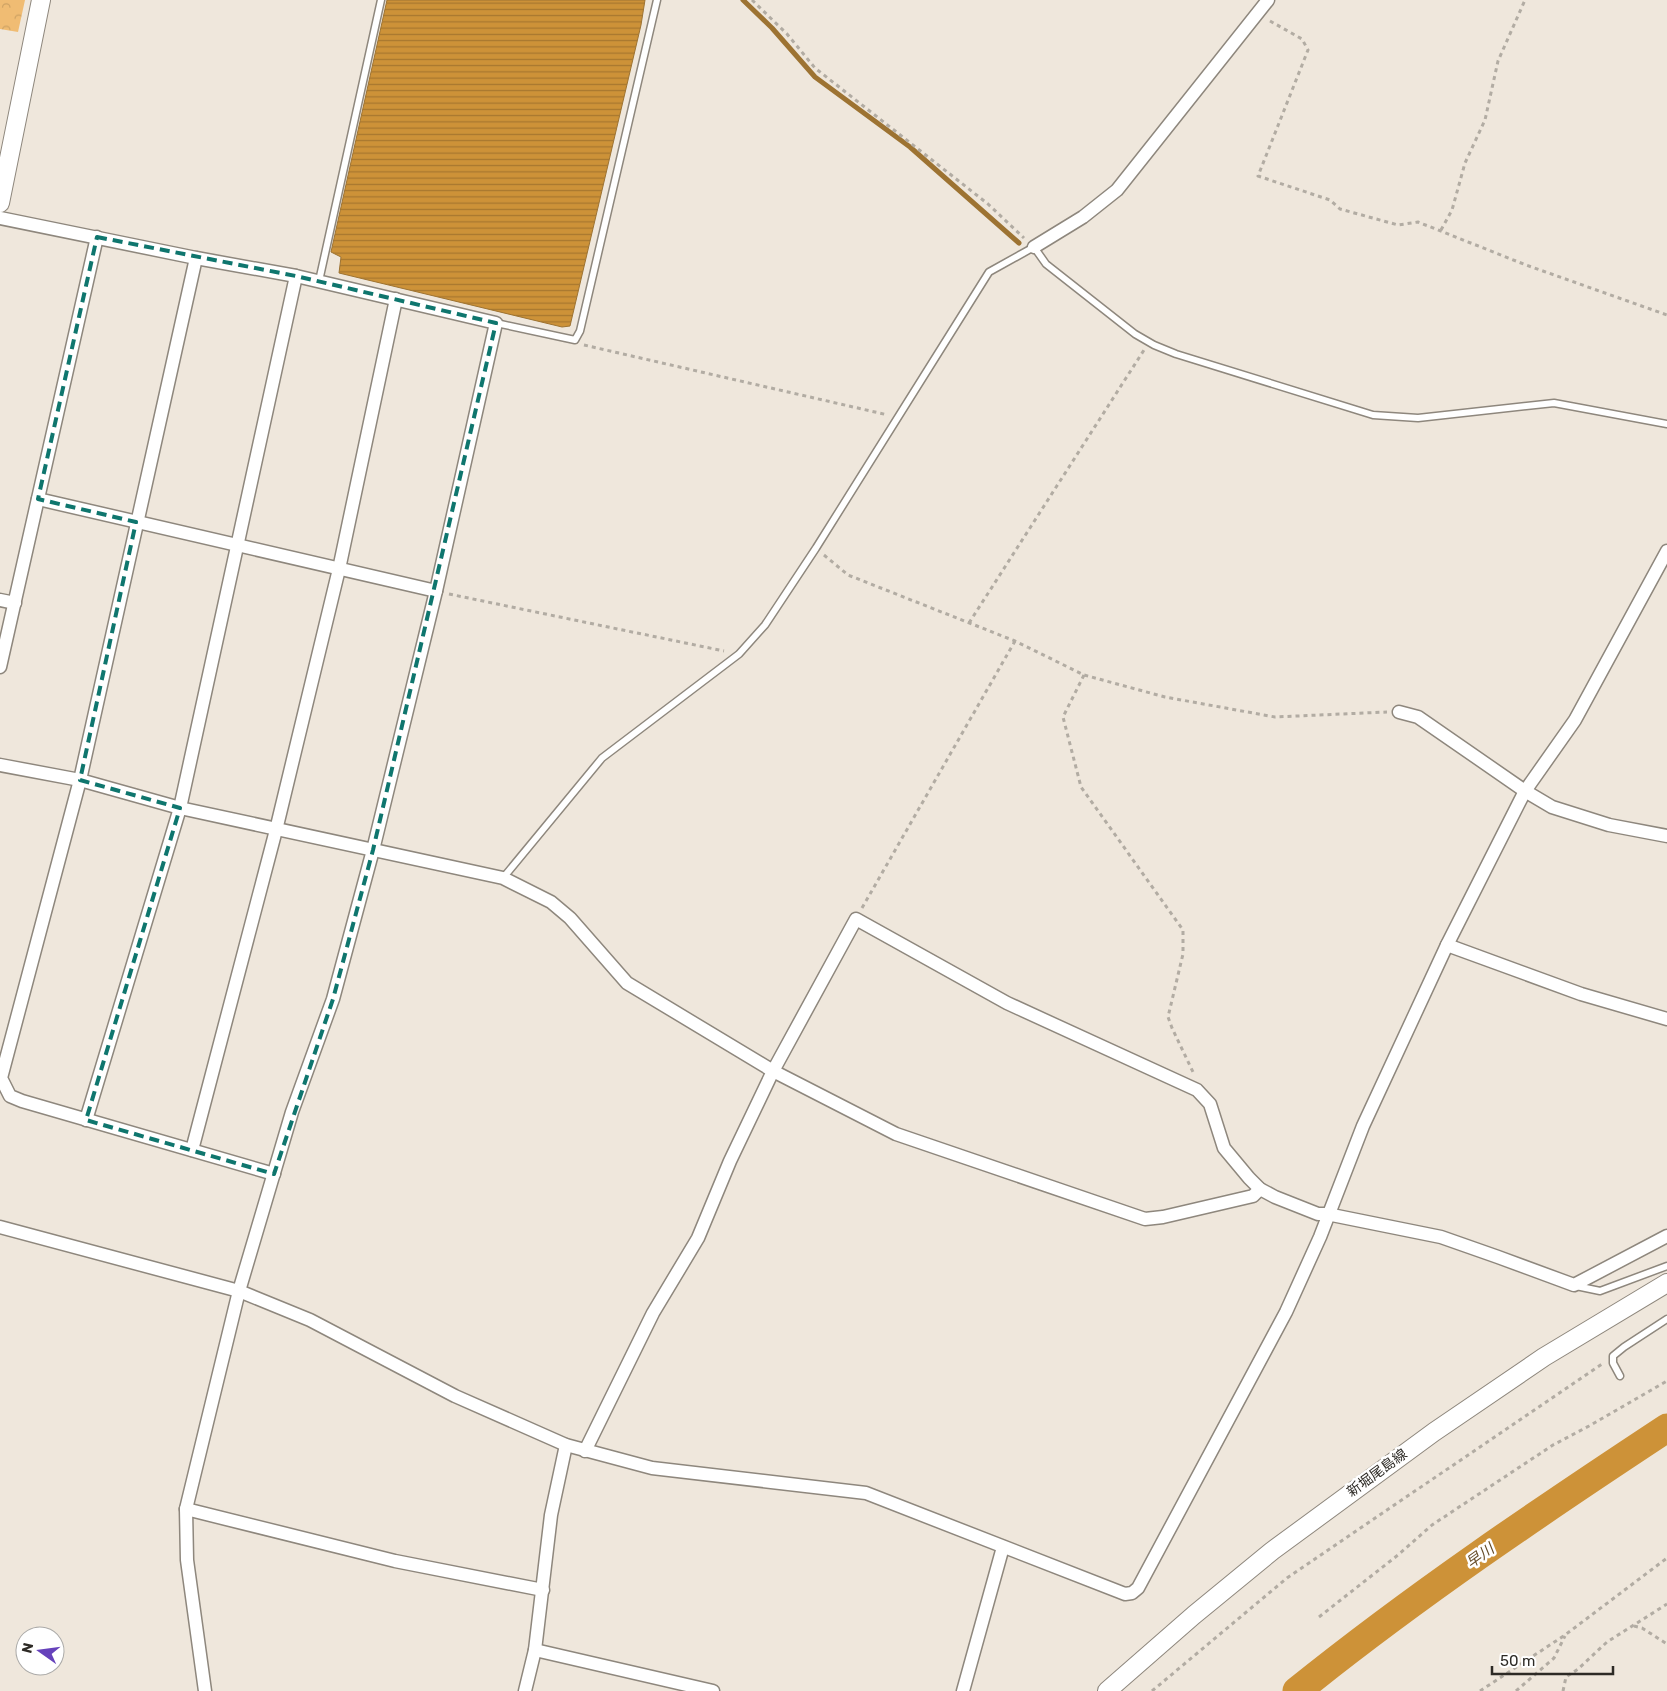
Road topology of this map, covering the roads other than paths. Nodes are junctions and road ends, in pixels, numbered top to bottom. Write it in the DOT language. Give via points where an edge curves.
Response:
graph roads {
  1 [pos="41,0"];
  2 [pos="382,0"];
  3 [pos="657,0"];
  4 [pos="1268,0"];
  5 [pos="0,203"];
  6 [pos="0,218"];
  7 [pos="97,237"];
  8 [pos="1034,247"];
  9 [pos="196,258"];
  10 [pos="296,276"];
  11 [pos="319,281"];
  12 [pos="396,299"];
  13 [pos="496,323"];
  14 [pos="1667,424"];
  15 [pos="38,499"];
  16 [pos="136,522"];
  17 [pos="238,545"];
  18 [pos="1667,551"];
  19 [pos="339,569"];
  20 [pos="436,591"];
  21 [pos="0,600"];
  22 [pos="15,603"];
  23 [pos="0,667"];
  24 [pos="1399,712"];
  25 [pos="0,765"];
  26 [pos="80,780"];
  27 [pos="1525,791"];
  28 [pos="180,808"];
  29 [pos="276,830"];
  30 [pos="1667,836"];
  31 [pos="373,850"];
  32 [pos="503,878"];
  33 [pos="1447,945"];
  34 [pos="1667,1019"];
  35 [pos="773,1071"];
  36 [pos="86,1120"];
  37 [pos="192,1150"];
  38 [pos="274,1174"];
  39 [pos="1260,1189"];
  40 [pos="1328,1214"];
  41 [pos="0,1227"];
  42 [pos="1667,1236"];
  43 [pos="1667,1266"];
  44 [pos="1667,1283"];
  45 [pos="1574,1285"];
  46 [pos="239,1291"];
  47 [pos="1667,1319"];
  48 [pos="1620,1376"];
  49 [pos="566,1445"];
  50 [pos="586,1451"];
  51 [pos="186,1509"];
  52 [pos="1003,1547"];
  53 [pos="543,1590"];
  54 [pos="535,1650"];
  55 [pos="205,1691"];
  56 [pos="526,1691"];
  57 [pos="713,1691"];
  58 [pos="963,1691"];
  59 [pos="1107,1691"];
  1 -- 5 [label="main road"];
  2 -- 11 [label="lane"];
  3 -- 13 [label="lane" via="580,332 575,340"];
  4 -- 8 [label="street" via="1117,190 1083,217"];
  6 -- 7 [label="street"];
  7 -- 9 [label="street"];
  7 -- 15 [label="street"];
  8 -- 14 [label="lane" via="1046,264 1148,342 1176,354 1373,415 1418,418 1554,403"];
  8 -- 32 [label="lane" via="989,272 765,625 739,654 602,758"];
  9 -- 10 [label="street"];
  9 -- 16 [label="street"];
  10 -- 11 [label="street"];
  10 -- 17 [label="street"];
  11 -- 12 [label="street"];
  12 -- 13 [label="street"];
  12 -- 19 [label="street"];
  13 -- 20 [label="street"];
  15 -- 16 [label="street"];
  15 -- 22 [label="street"];
  16 -- 17 [label="street"];
  16 -- 26 [label="street"];
  17 -- 19 [label="street"];
  17 -- 28 [label="street"];
  18 -- 27 [label="street" via="1575,720"];
  19 -- 20 [label="street"];
  19 -- 29 [label="street"];
  20 -- 31 [label="street"];
  21 -- 22 [label="street"];
  22 -- 23 [label="street"];
  24 -- 27 [label="street" via="1418,717"];
  25 -- 26 [label="street"];
  26 -- 28 [label="street"];
  26 -- 36 [label="street" via="1,1078 10,1096"];
  27 -- 30 [label="street" via="1552,808 1609,825"];
  27 -- 33 [label="street"];
  28 -- 29 [label="street"];
  28 -- 36 [label="street"];
  29 -- 31 [label="street"];
  29 -- 37 [label="street"];
  31 -- 32 [label="street"];
  31 -- 38 [label="street" via="333,999 292,1112"];
  32 -- 35 [label="street" via="551,902 570,918 627,983"];
  33 -- 34 [label="street" via="1581,994"];
  33 -- 40 [label="street" via="1363,1126"];
  35 -- 39 [label="street" via="896,1134 1145,1219 1253,1196"];
  35 -- 39 [label="street" via="856,919 1007,1003 1197,1090 1210,1104 1224,1148"];
  35 -- 50 [label="street" via="698,1238 653,1313"];
  36 -- 37 [label="street"];
  37 -- 38 [label="street"];
  38 -- 46 [label="street"];
  39 -- 40 [label="street" via="1318,1214"];
  40 -- 45 [label="street" via="1440,1238"];
  40 -- 52 [label="street" via="1286,1312 1138,1588 1125,1594"];
  41 -- 46 [label="street"];
  42 -- 45 [label="street"];
  43 -- 45 [label="lane" via="1600,1291"];
  44 -- 59 [label="main road, 新堀尾島線" via="1544,1358 1434,1432 1272,1551"];
  46 -- 49 [label="street" via="310,1320 454,1396"];
  46 -- 51 [label="street"];
  47 -- 48 [label="lane" via="1613,1356"];
  49 -- 50 [label="street"];
  49 -- 53 [label="street" via="551,1515"];
  50 -- 52 [label="street" via="652,1468 866,1493"];
  51 -- 53 [label="street" via="395,1561"];
  51 -- 55 [label="street" via="187,1560"];
  52 -- 58 [label="street"];
  53 -- 54 [label="street"];
  54 -- 56 [label="street"];
  54 -- 57 [label="street"];
}
